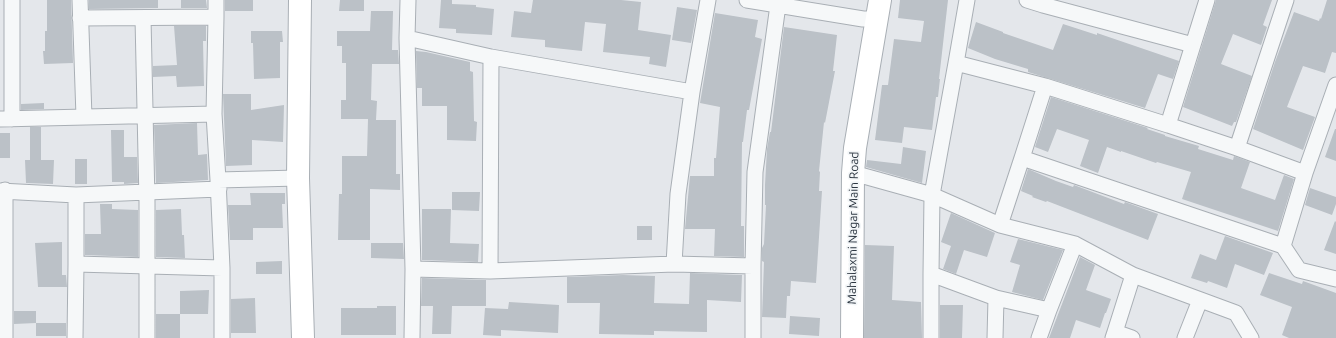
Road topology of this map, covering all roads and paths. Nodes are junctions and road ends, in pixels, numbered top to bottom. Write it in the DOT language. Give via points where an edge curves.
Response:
graph roads {
  1 [pos="12,0"];
  2 [pos="80,0"];
  3 [pos="216,0"];
  4 [pos="300,0"];
  5 [pos="408,0"];
  6 [pos="708,0"];
  7 [pos="747,0"];
  8 [pos="967,0"];
  9 [pos="1027,0"];
  10 [pos="1207,0"];
  11 [pos="1286,0"];
  12 [pos="1044,2"];
  13 [pos="778,5"];
  14 [pos="878,10"];
  15 [pos="216,17"];
  16 [pos="80,18"];
  17 [pos="143,18"];
  18 [pos="407,38"];
  19 [pos="1193,45"];
  20 [pos="491,57"];
  21 [pos="956,63"];
  22 [pos="1336,85"];
  23 [pos="1045,86"];
  24 [pos="692,92"];
  25 [pos="214,114"];
  26 [pos="145,116"];
  27 [pos="84,117"];
  28 [pos="6,119"];
  29 [pos="1168,125"];
  30 [pos="1237,148"];
  31 [pos="1022,158"];
  32 [pos="853,173"];
  33 [pos="1305,173"];
  34 [pos="298,178"];
  35 [pos="219,184"];
  36 [pos="3,190"];
  37 [pos="146,192"];
  38 [pos="76,195"];
  39 [pos="932,195"];
  40 [pos="1000,225"];
  41 [pos="1075,244"];
  42 [pos="1283,246"];
  43 [pos="76,264"];
  44 [pos="674,264"];
  45 [pos="148,266"];
  46 [pos="753,266"];
  47 [pos="222,268"];
  48 [pos="413,269"];
  49 [pos="490,271"];
  50 [pos="931,274"];
  51 [pos="1133,275"];
  52 [pos="1336,280"];
  53 [pos="996,298"];
  54 [pos="1200,300"];
  55 [pos="1049,310"];
  56 [pos="1114,335"];
  57 [pos="5,338"];
  58 [pos="75,338"];
  59 [pos="147,338"];
  60 [pos="222,338"];
  61 [pos="303,338"];
  62 [pos="412,338"];
  63 [pos="753,338"];
  64 [pos="852,338"];
  65 [pos="931,338"];
  66 [pos="995,338"];
  67 [pos="1039,338"];
  68 [pos="1132,338"];
  69 [pos="1186,338"];
  70 [pos="1251,338"];
  1 -- 28 [label="street"];
  2 -- 16 [label="street"];
  3 -- 15 [label="street"];
  4 -- 34 [label="street"];
  5 -- 18 [label="street"];
  6 -- 24 [label="street"];
  7 -- 13 [label="street"];
  8 -- 21 [label="street"];
  9 -- 12 [label="street"];
  10 -- 19 [label="street"];
  11 -- 30 [label="street"];
  12 -- 19 [label="street"];
  13 -- 14 [label="street" via="863,19"];
  13 -- 46 [label="street" via="755,172"];
  14 -- 32 [label="street, Mahalaxmi Nagar Main Road"];
  15 -- 17 [label="street"];
  15 -- 25 [label="street"];
  16 -- 17 [label="street"];
  16 -- 27 [label="street"];
  17 -- 26 [label="street"];
  18 -- 20 [label="street"];
  18 -- 48 [label="street"];
  19 -- 29 [label="street"];
  20 -- 24 [label="street"];
  20 -- 49 [label="street"];
  21 -- 23 [label="street"];
  21 -- 39 [label="street"];
  22 -- 33 [label="street"];
  23 -- 29 [label="street"];
  23 -- 31 [label="street"];
  24 -- 44 [label="street" via="678,194"];
  25 -- 26 [label="street"];
  25 -- 35 [label="street"];
  26 -- 27 [label="street"];
  26 -- 37 [label="street"];
  27 -- 28 [label="street"];
  29 -- 30 [label="street"];
  30 -- 33 [label="street"];
  31 -- 40 [label="street"];
  31 -- 42 [label="street"];
  32 -- 39 [label="street"];
  32 -- 64 [label="street, Mahalaxmi Nagar Main Road"];
  33 -- 42 [label="street"];
  34 -- 35 [label="street"];
  34 -- 61 [label="street"];
  35 -- 37 [label="street"];
  35 -- 47 [label="street"];
  36 -- 38 [label="street"];
  36 -- 57 [label="street"];
  37 -- 38 [label="street"];
  37 -- 45 [label="street"];
  38 -- 43 [label="street"];
  39 -- 40 [label="street"];
  39 -- 50 [label="street"];
  40 -- 41 [label="street"];
  41 -- 51 [label="street"];
  41 -- 55 [label="street"];
  42 -- 52 [label="street" via="1299,270"];
  43 -- 45 [label="street"];
  43 -- 58 [label="street"];
  44 -- 46 [label="street"];
  44 -- 49 [label="street"];
  45 -- 47 [label="street"];
  45 -- 59 [label="street"];
  46 -- 63 [label="street"];
  47 -- 60 [label="street"];
  48 -- 49 [label="street"];
  48 -- 62 [label="street"];
  50 -- 53 [label="street"];
  50 -- 65 [label="street"];
  51 -- 54 [label="street"];
  51 -- 56 [label="street"];
  53 -- 55 [label="street"];
  53 -- 66 [label="street"];
  54 -- 69 [label="street"];
  54 -- 70 [label="street" via="1236,313"];
  55 -- 67 [label="street"];
  56 -- 68 [label="street"];
}
